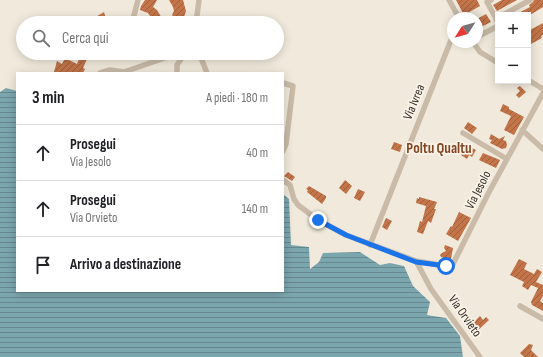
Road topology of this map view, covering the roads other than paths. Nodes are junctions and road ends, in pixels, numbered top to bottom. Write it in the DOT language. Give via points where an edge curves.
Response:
graph roads {
  1 [pos="138,0"];
  2 [pos="198,0"];
  3 [pos="449,0"];
  4 [pos="492,0"];
  5 [pos="530,0"];
  6 [pos="456,12"];
  7 [pos="508,12"];
  8 [pos="495,14"];
  9 [pos="134,16"];
  10 [pos="197,16"];
  11 [pos="495,27"];
  12 [pos="483,34"];
  13 [pos="448,48"];
  14 [pos="477,48"];
  15 [pos="159,60"];
  16 [pos="181,60"];
  17 [pos="202,60"];
  18 [pos="495,61"];
  19 [pos="103,72"];
  20 [pos="124,72"];
  21 [pos="124,72"];
  22 [pos="177,72"];
  23 [pos="207,72"];
  24 [pos="543,81"];
  25 [pos="531,82"];
  26 [pos="284,83"];
  27 [pos="540,88"];
  28 [pos="543,93"];
  29 [pos="522,130"];
  30 [pos="463,133"];
  31 [pos="284,149"];
  32 [pos="543,149"];
  33 [pos="507,159"];
  34 [pos="284,181"];
  35 [pos="370,244"];
  36 [pos="416,262"];
  37 [pos="520,306"];
  38 [pos="543,319"];
  39 [pos="479,357"];
  1 -- 9 [label="street"];
  2 -- 10 [label="street"];
  3 -- 6 [label="street"];
  4 -- 8 [label="street" via="487,2"];
  5 -- 7 [label="street"];
  11 -- 12 [label="street"];
  13 -- 35 [label="street, Via Ivrea"];
  14 -- 18 [label="street"];
  15 -- 20 [label="street"];
  16 -- 22 [label="street"];
  17 -- 23 [label="street"];
  19 -- 21 [label="street"];
  24 -- 27 [label="street"];
  25 -- 27 [label="street"];
  26 -- 31 [label="street" via="293,86"];
  28 -- 29 [label="street, Via Jesolo"];
  29 -- 32 [label="street"];
  29 -- 33 [label="street, Via Jesolo"];
  30 -- 33 [label="street"];
  33 -- 36 [label="street, Via Jesolo" via="453,264 446,266"];
  34 -- 35 [label="street" via="290,186 298,205 318,220"];
  35 -- 36 [label="street"];
  36 -- 39 [label="street, Via Orvieto" via="431,289"];
  37 -- 38 [label="street"];
}
